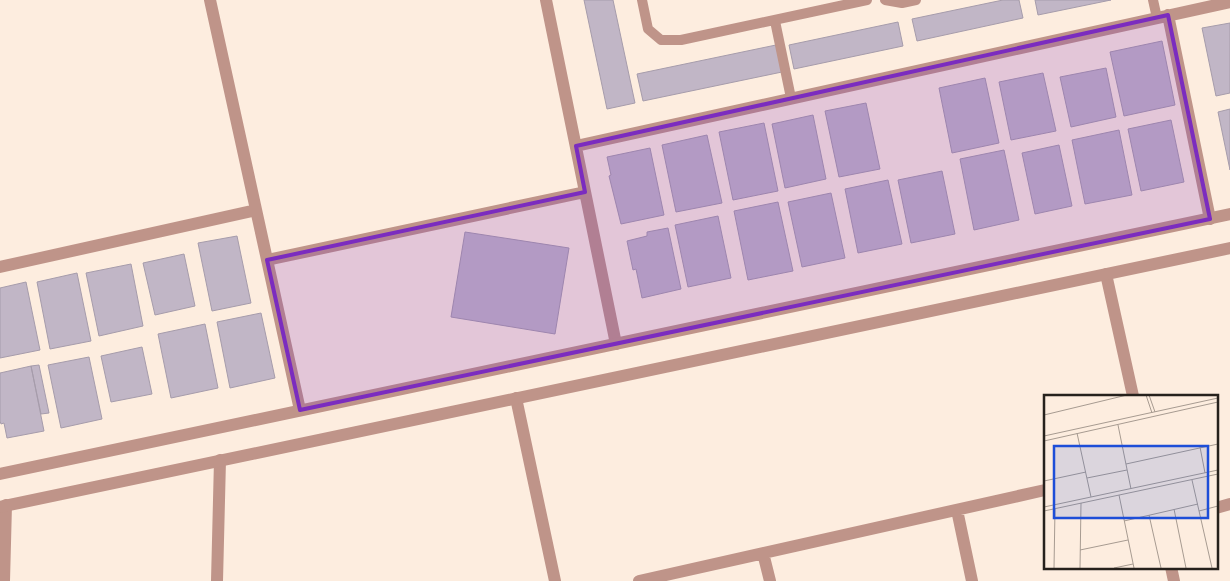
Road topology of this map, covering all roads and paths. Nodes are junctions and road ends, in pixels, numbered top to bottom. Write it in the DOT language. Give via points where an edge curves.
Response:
graph roads {
  1 [pos="210,0"];
  2 [pos="546,0"];
  3 [pos="642,0"];
  4 [pos="867,0"];
  5 [pos="885,0"];
  6 [pos="916,0"];
  7 [pos="1153,0"];
  8 [pos="1230,2"];
  9 [pos="1163,17"];
  10 [pos="775,21"];
  11 [pos="791,98"];
  12 [pos="576,146"];
  13 [pos="585,192"];
  14 [pos="256,210"];
  15 [pos="1230,214"];
  16 [pos="1210,219"];
  17 [pos="1230,248"];
  18 [pos="267,260"];
  19 [pos="0,267"];
  20 [pos="1106,274"];
  21 [pos="616,344"];
  22 [pos="1133,395"];
  23 [pos="516,398"];
  24 [pos="300,410"];
  25 [pos="220,460"];
  26 [pos="0,474"];
  27 [pos="1044,490"];
  28 [pos="3,506"];
  29 [pos="957,510"];
  30 [pos="764,553"];
  31 [pos="1171,568"];
  32 [pos="4,581"];
  33 [pos="217,581"];
  34 [pos="555,581"];
  35 [pos="639,581"];
  36 [pos="770,581"];
  37 [pos="972,581"];
  38 [pos="1174,581"];
  1 -- 14 [label="street"];
  2 -- 12 [label="street"];
  3 -- 10 [label="lane" via="648,29 661,40 681,40"];
  4 -- 10 [label="lane"];
  5 -- 6 [label="lane" via="902,3"];
  7 -- 9 [label="lane"];
  8 -- 9 [label="street"];
  9 -- 11 [label="street"];
  9 -- 16 [label="street"];
  10 -- 11 [label="lane"];
  11 -- 12 [label="street"];
  12 -- 13 [label="street"];
  13 -- 18 [label="street"];
  13 -- 21 [label="street"];
  14 -- 18 [label="street"];
  14 -- 19 [label="street"];
  15 -- 16 [label="street"];
  16 -- 21 [label="street"];
  17 -- 20 [label="street"];
  18 -- 24 [label="street"];
  20 -- 22 [label="street"];
  20 -- 23 [label="street"];
  21 -- 24 [label="street"];
  23 -- 25 [label="street"];
  23 -- 34 [label="street"];
  24 -- 26 [label="street"];
  25 -- 28 [label="street"];
  25 -- 33 [label="street"];
  27 -- 29 [label="street"];
  28 -- 32 [label="street"];
  29 -- 30 [label="street"];
  29 -- 37 [label="street"];
  30 -- 35 [label="street"];
  30 -- 36 [label="street"];
  31 -- 38 [label="street"];
}
